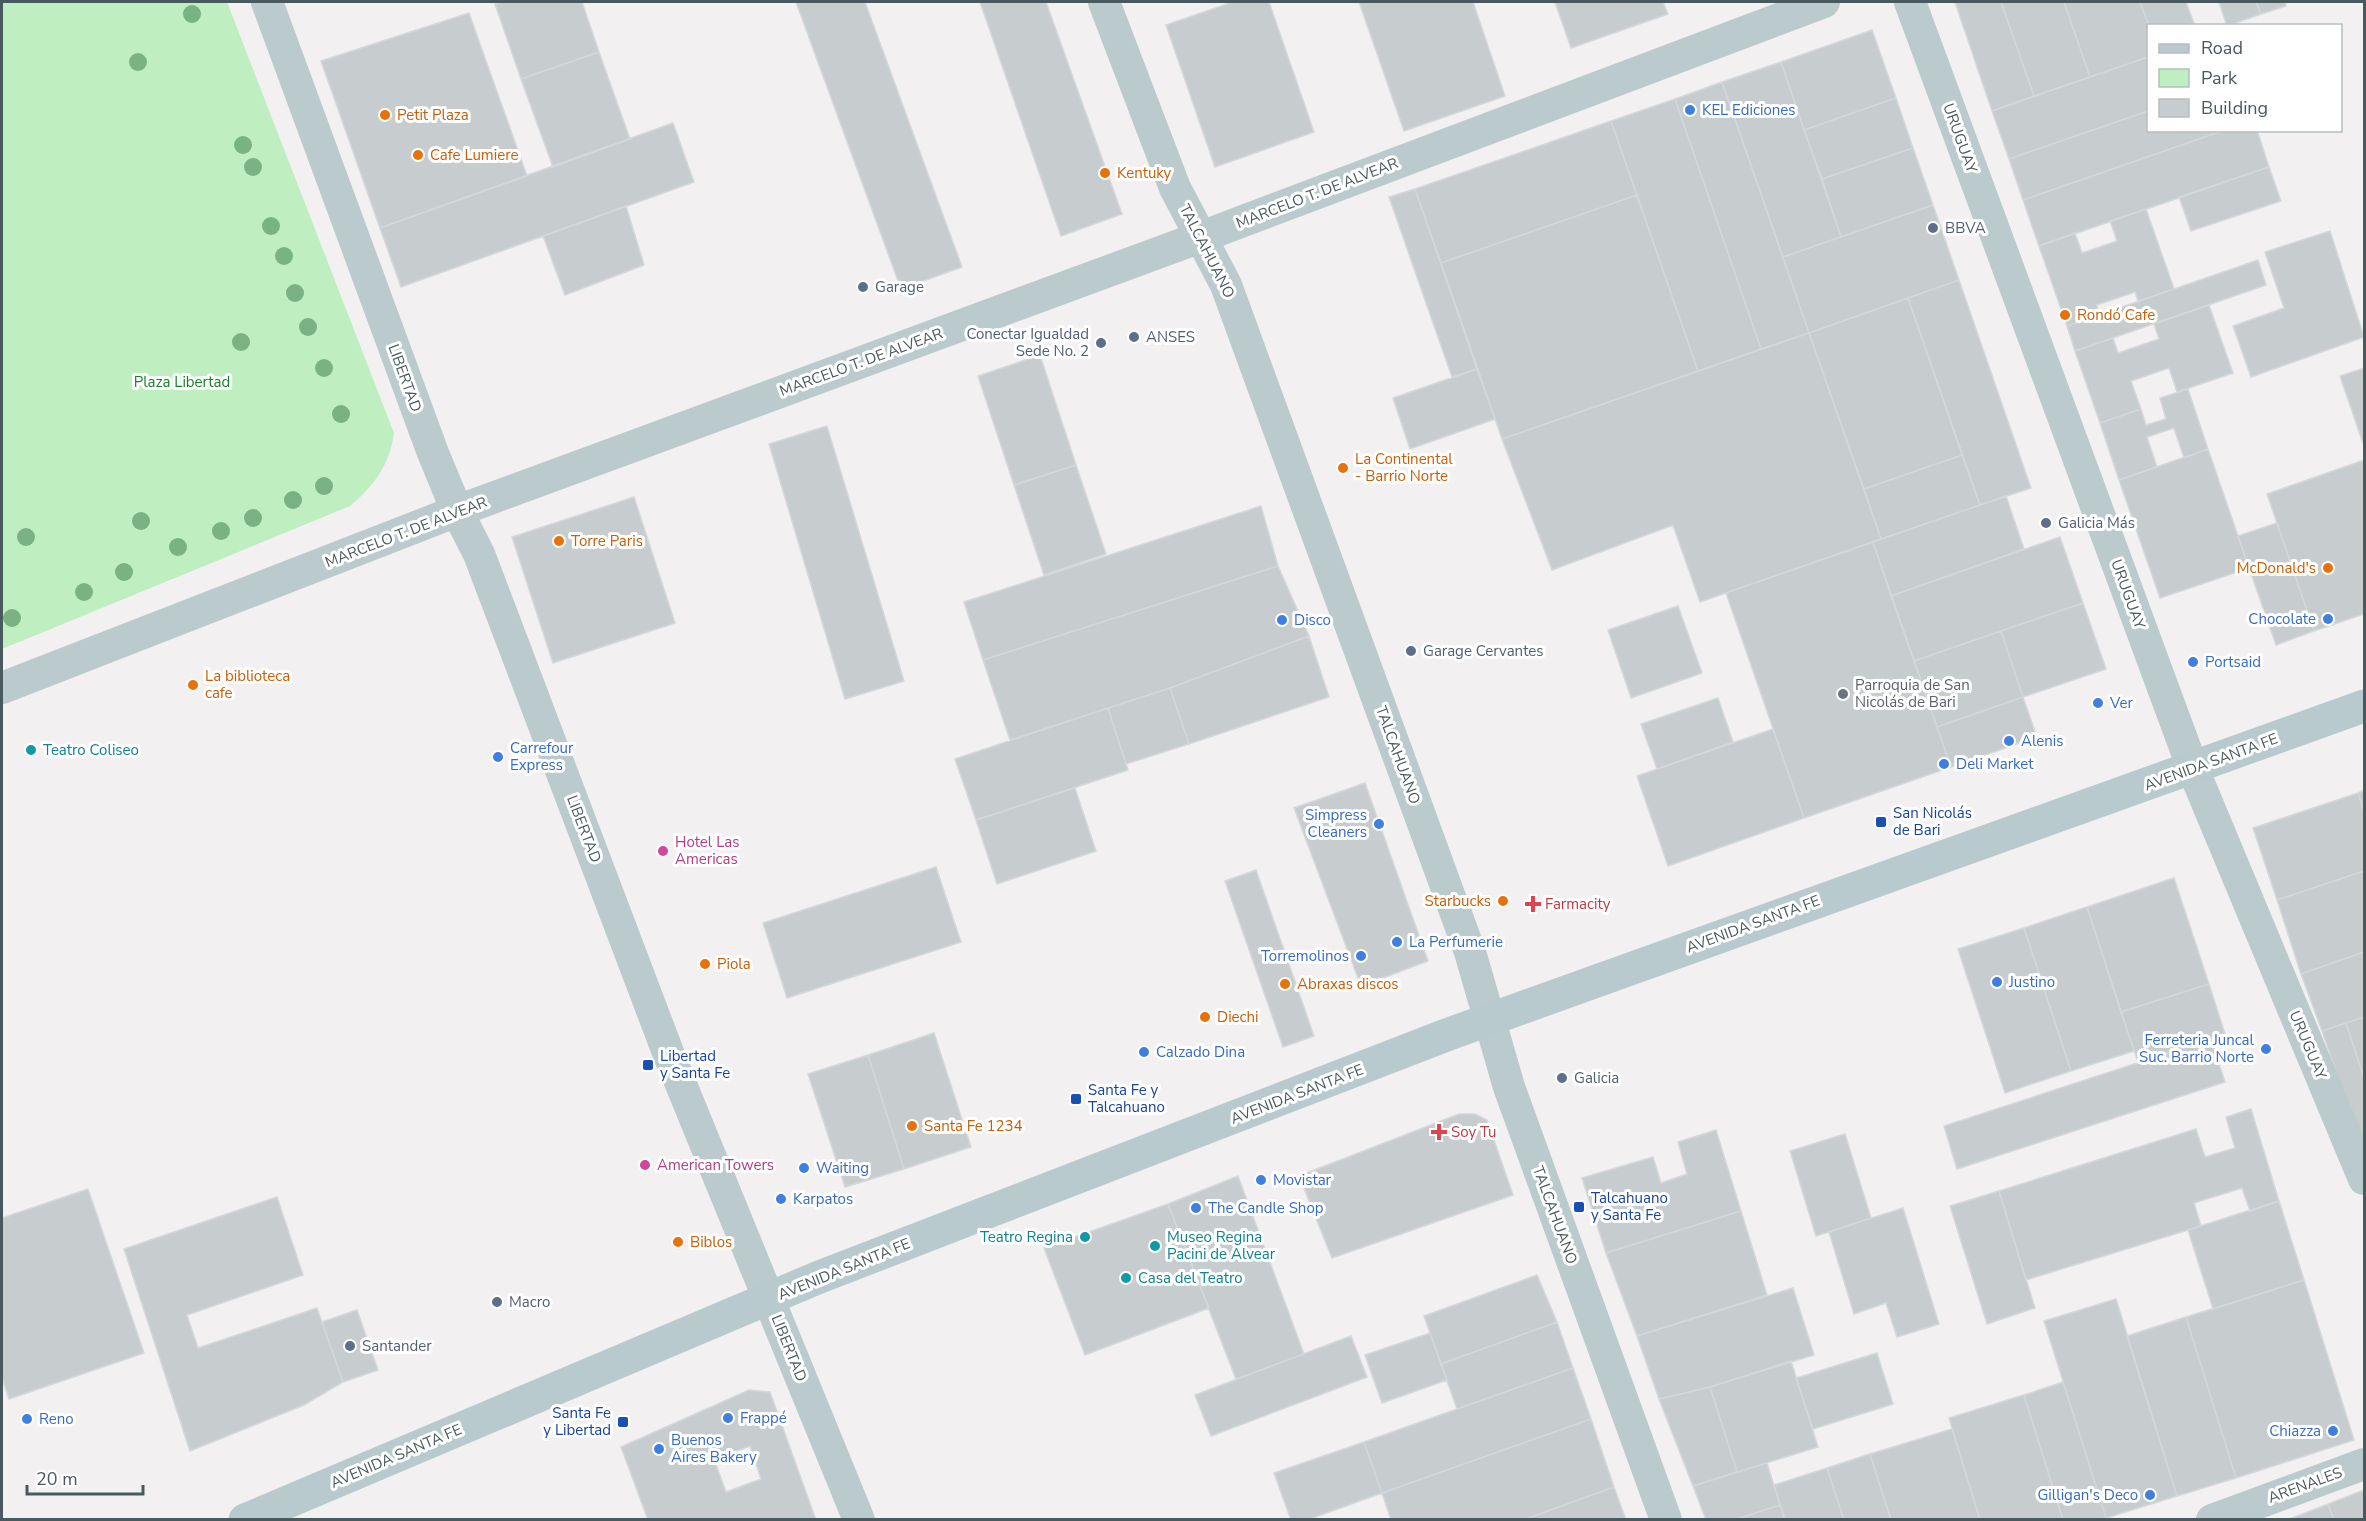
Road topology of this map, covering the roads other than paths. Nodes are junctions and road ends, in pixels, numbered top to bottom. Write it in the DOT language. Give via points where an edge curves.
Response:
graph roads {
  1 [pos="267,2"];
  2 [pos="1104,2"];
  3 [pos="1824,2"];
  4 [pos="1910,2"];
  5 [pos="1201,237"];
  6 [pos="457,511"];
  7 [pos="2,688"];
  8 [pos="2364,706"];
  9 [pos="2193,769"];
  10 [pos="1491,1019"];
  11 [pos="2364,1179"];
  12 [pos="769,1299"];
  13 [pos="2364,1464"];
  14 [pos="245,1520"];
  15 [pos="858,1520"];
  16 [pos="1666,1520"];
  17 [pos="2212,1520"];
  1 -- 6 [label="street, LIBERTAD"];
  2 -- 5 [label="street, TALCAHUANO" via="1175,188"];
  3 -- 5 [label="street, MARCELO T. DE ALVEAR"];
  4 -- 9 [label="street, URUGUAY"];
  5 -- 6 [label="street, MARCELO T. DE ALVEAR"];
  5 -- 10 [label="street, TALCAHUANO" via="1226,285"];
  6 -- 7 [label="street, MARCELO T. DE ALVEAR"];
  6 -- 12 [label="street, LIBERTAD" via="479,554 669,1054"];
  8 -- 9 [label="main road, AVENIDA SANTA FE"];
  9 -- 10 [label="main road, AVENIDA SANTA FE"];
  9 -- 11 [label="street, URUGUAY"];
  10 -- 12 [label="main road, AVENIDA SANTA FE"];
  10 -- 16 [label="street, TALCAHUANO" via="1509,1087"];
  12 -- 14 [label="main road, AVENIDA SANTA FE"];
  12 -- 15 [label="street, LIBERTAD"];
  13 -- 17 [label="street, ARENALES"];
}
